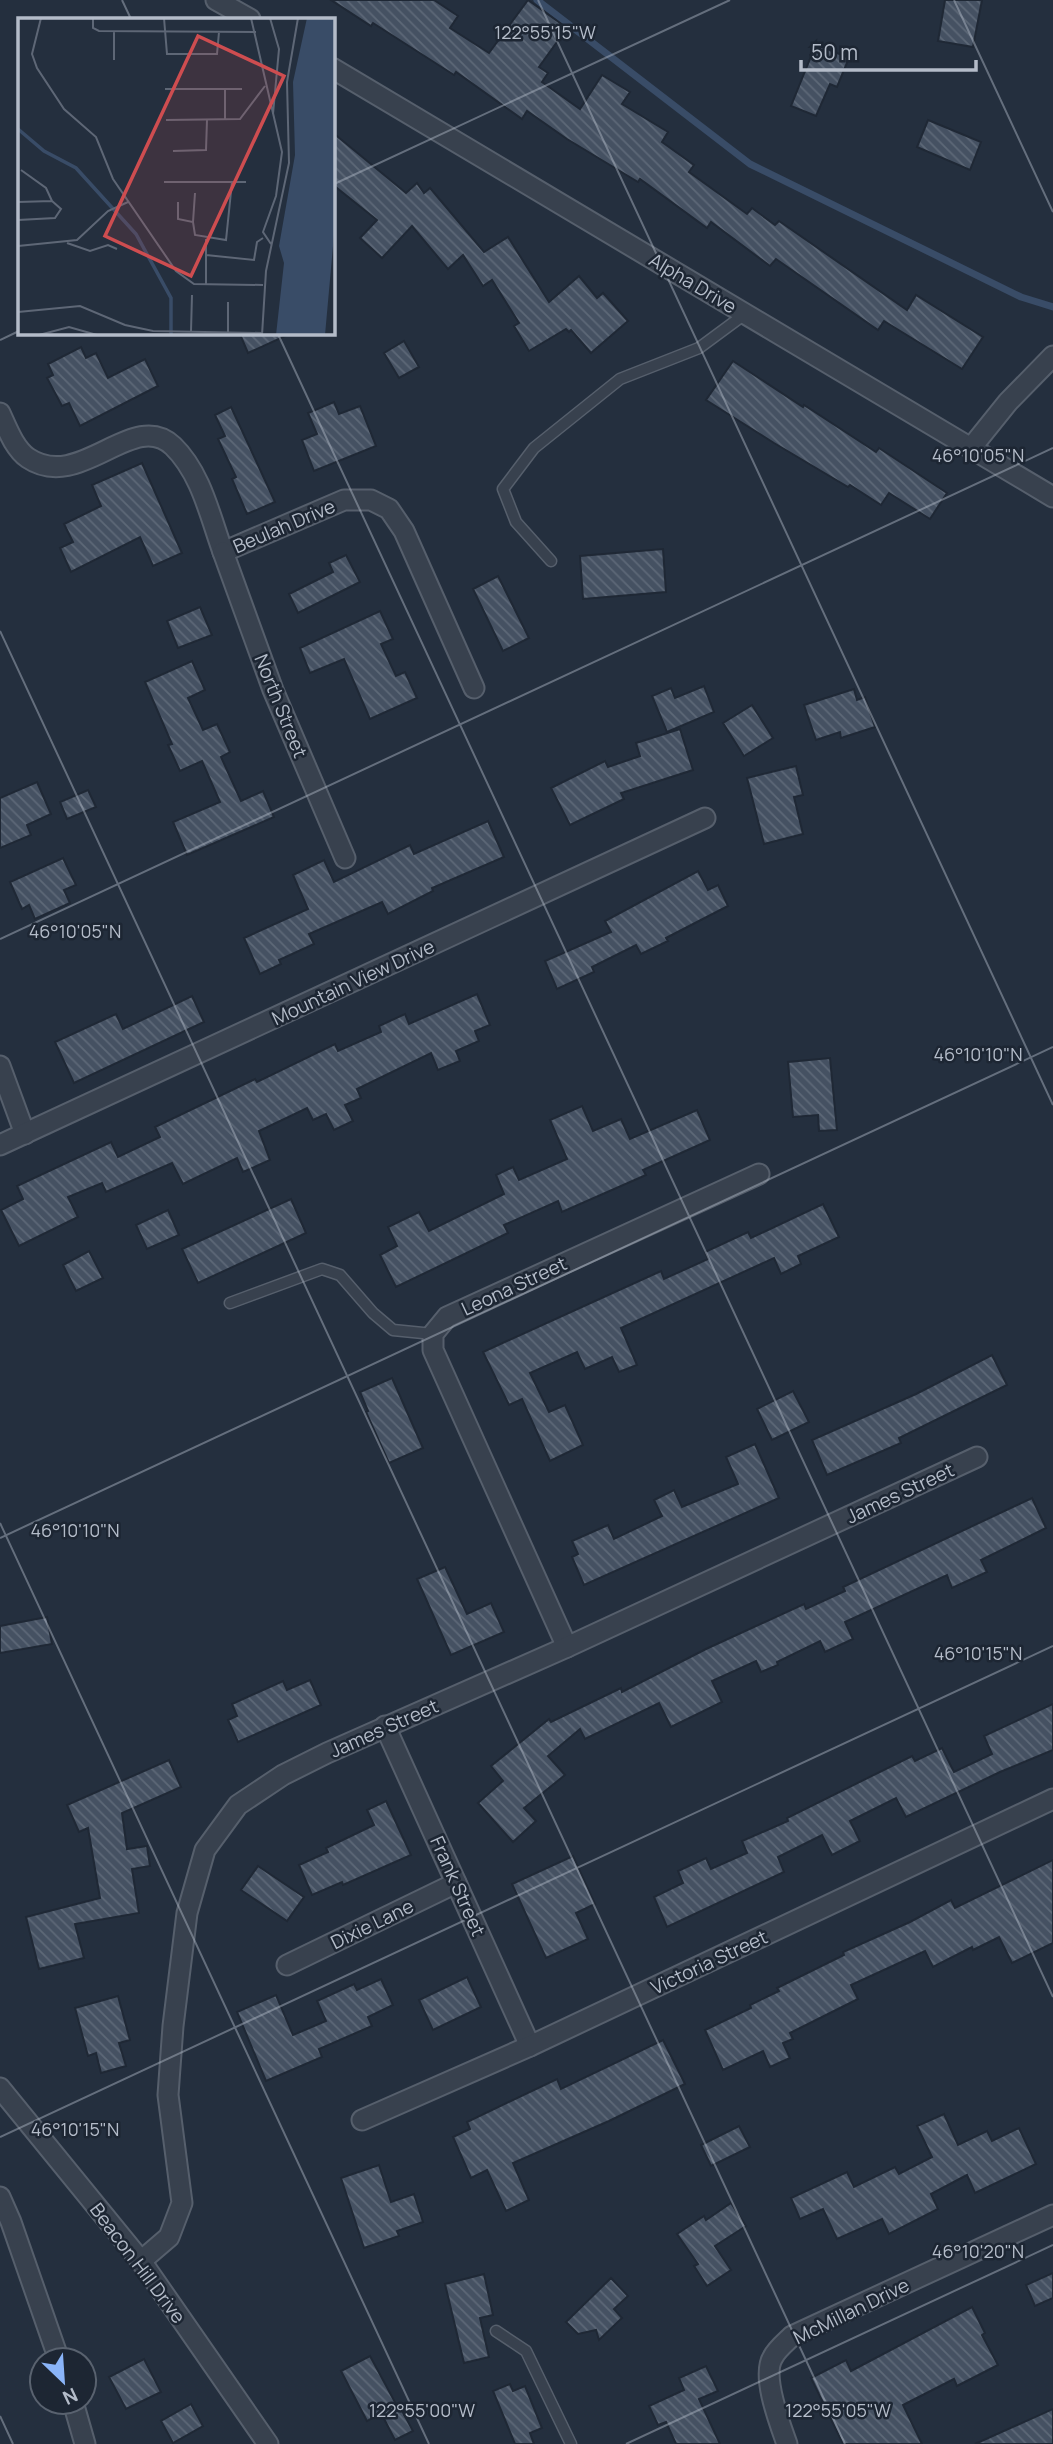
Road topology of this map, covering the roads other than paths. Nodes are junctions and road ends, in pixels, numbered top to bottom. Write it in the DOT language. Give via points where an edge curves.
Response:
graph roads {
  1 [pos="216,0"];
  2 [pos="248,18"];
  3 [pos="334,69"];
  4 [pos="745,314"];
  5 [pos="1053,356"];
  6 [pos="0,413"];
  7 [pos="6,443"];
  8 [pos="971,448"];
  9 [pos="1053,497"];
  10 [pos="223,552"];
  11 [pos="551,561"];
  12 [pos="474,688"];
  13 [pos="705,818"];
  14 [pos="345,858"];
  15 [pos="0,1066"];
  16 [pos="25,1134"];
  17 [pos="0,1146"];
  18 [pos="759,1174"];
  19 [pos="230,1303"];
  20 [pos="433,1334"];
  21 [pos="977,1457"];
  22 [pos="567,1647"];
  23 [pos="385,1726"];
  24 [pos="1053,1799"];
  25 [pos="456,1883"];
  26 [pos="287,1965"];
  27 [pos="530,2046"];
  28 [pos="0,2088"];
  29 [pos="362,2120"];
  30 [pos="0,2197"];
  31 [pos="1053,2215"];
  32 [pos="141,2261"];
  33 [pos="496,2331"];
  34 [pos="55,2346"];
  35 [pos="77,2416"];
  36 [pos="85,2444"];
  37 [pos="268,2444"];
  38 [pos="571,2444"];
  39 [pos="787,2444"];
  1 -- 2 [label="street"];
  3 -- 4 [label="street, Alpha Drive"];
  4 -- 8 [label="street, Alpha Drive"];
  4 -- 11 [label="lane" via="699,348 620,379 534,448 503,489 516,522"];
  5 -- 8 [label="street" via="1007,401"];
  6 -- 7 [label="street, Beulah Drive"];
  7 -- 10 [label="street, Beulah Drive" via="51,468 79,464 149,435 171,444 197,479"];
  8 -- 9 [label="street, Alpha Drive"];
  10 -- 12 [label="street, Beulah Drive" via="344,500 380,504 404,531"];
  10 -- 14 [label="street, North Street" via="273,690"];
  13 -- 16 [label="street, Mountain View Drive"];
  15 -- 16 [label="street"];
  16 -- 17 [label="street, Mountain View Drive"];
  18 -- 20 [label="street, Leona Street" via="447,1317"];
  19 -- 20 [label="lane" via="322,1269 340,1275 393,1330"];
  20 -- 22 [label="street" via="433,1350"];
  21 -- 22 [label="street, James Street"];
  22 -- 23 [label="street, James Street"];
  23 -- 25 [label="street, Frank Street"];
  23 -- 32 [label="street, James Street" via="283,1775 238,1805 205,1850 187,1913 168,2095 182,2203 169,2237"];
  24 -- 27 [label="street, Victoria Street"];
  25 -- 26 [label="street, Dixie Lane"];
  25 -- 27 [label="street, Frank Street"];
  27 -- 29 [label="street, Victoria Street"];
  28 -- 32 [label="street, Beacon Hill Drive"];
  30 -- 34 [label="street"];
  31 -- 39 [label="street, McMillan Drive" via="792,2336 772,2357 769,2369 775,2410"];
  32 -- 37 [label="street, Beacon Hill Drive"];
  33 -- 38 [label="lane" via="526,2351"];
  35 -- 36 [label="street"];
}
